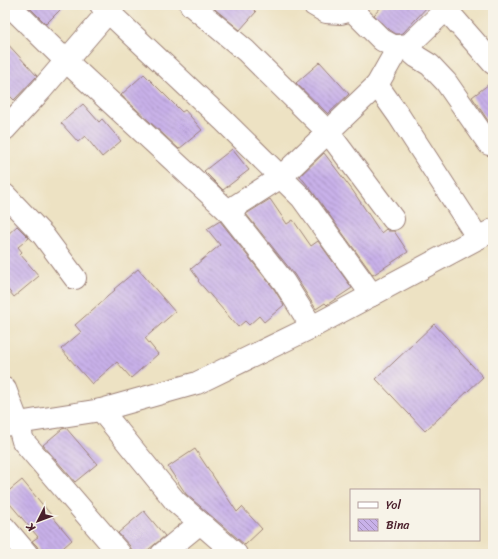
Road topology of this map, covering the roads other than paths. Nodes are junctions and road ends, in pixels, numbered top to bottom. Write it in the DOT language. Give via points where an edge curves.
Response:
graph roads {
  1 [pos="9,5"];
  2 [pos="191,5"];
  3 [pos="314,5"];
  4 [pos="108,7"];
  5 [pos="354,8"];
  6 [pos="401,46"];
  7 [pos="66,61"];
  8 [pos="493,63"];
  9 [pos="377,85"];
  10 [pos="8,118"];
  11 [pos="328,132"];
  12 [pos="489,144"];
  13 [pos="281,177"];
  14 [pos="5,195"];
  15 [pos="228,211"];
  16 [pos="394,219"];
  17 [pos="485,234"];
  18 [pos="75,278"];
  19 [pos="372,295"];
  20 [pos="312,327"];
  21 [pos="5,389"];
  22 [pos="101,410"];
  23 [pos="12,424"];
  24 [pos="200,522"];
  25 [pos="5,528"];
  26 [pos="27,554"];
  27 [pos="120,554"];
  28 [pos="162,554"];
  29 [pos="236,554"];
  1 -- 7 [label="street"];
  2 -- 11 [label="street" via="246,52"];
  3 -- 5 [label="street" via="326,12 340,13"];
  4 -- 7 [label="street"];
  4 -- 13 [label="street"];
  5 -- 6 [label="street" via="382,40 393,46"];
  6 -- 8 [label="street" via="409,45 445,12 459,23"];
  6 -- 9 [label="street"];
  6 -- 12 [label="street" via="430,65 446,82"];
  7 -- 10 [label="street" via="41,90"];
  7 -- 15 [label="street"];
  9 -- 11 [label="street"];
  9 -- 17 [label="street"];
  11 -- 13 [label="street"];
  11 -- 16 [label="street"];
  13 -- 15 [label="street"];
  13 -- 19 [label="street" via="302,198"];
  14 -- 18 [label="street" via="43,235"];
  15 -- 20 [label="street" via="284,282"];
  17 -- 19 [label="street"];
  19 -- 20 [label="street"];
  20 -- 22 [label="street" via="197,383"];
  21 -- 23 [label="street"];
  22 -- 23 [label="street"];
  22 -- 24 [label="street" via="175,501"];
  23 -- 27 [label="street"];
  24 -- 28 [label="street"];
  24 -- 29 [label="street"];
  25 -- 26 [label="street"];
}
